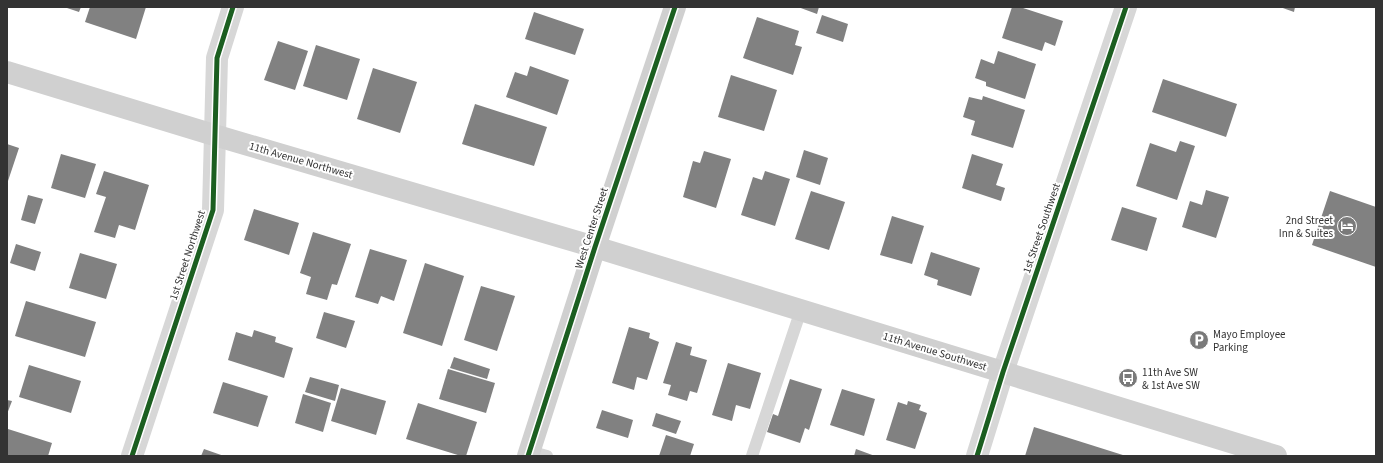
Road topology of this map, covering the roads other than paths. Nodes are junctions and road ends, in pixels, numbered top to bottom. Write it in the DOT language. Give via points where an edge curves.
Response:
graph roads {
  1 [pos="233,7"];
  2 [pos="675,7"];
  3 [pos="1126,7"];
  4 [pos="7,72"];
  5 [pos="214,135"];
  6 [pos="595,247"];
  7 [pos="801,310"];
  8 [pos="1003,372"];
  9 [pos="535,454"];
  10 [pos="132,456"];
  11 [pos="752,456"];
  12 [pos="977,456"];
  13 [pos="1276,456"];
  1 -- 5 [label="street, 1st Street Northwest" via="217,58"];
  2 -- 6 [label="main road, West Center Street"];
  3 -- 8 [label="street, 1st Street Southwest"];
  4 -- 5 [label="main road, 11th Avenue Northwest"];
  5 -- 6 [label="main road, 11th Avenue Northwest"];
  5 -- 10 [label="street, 1st Street Northwest" via="213,210"];
  6 -- 7 [label="main road, 11th Avenue Southwest"];
  6 -- 9 [label="main road, West Center Street"];
  7 -- 8 [label="main road, 11th Avenue Southwest"];
  7 -- 11 [label="lane"];
  8 -- 12 [label="street, 1st Street Southwest"];
  8 -- 13 [label="main road, 11th Avenue Southwest"];
}
